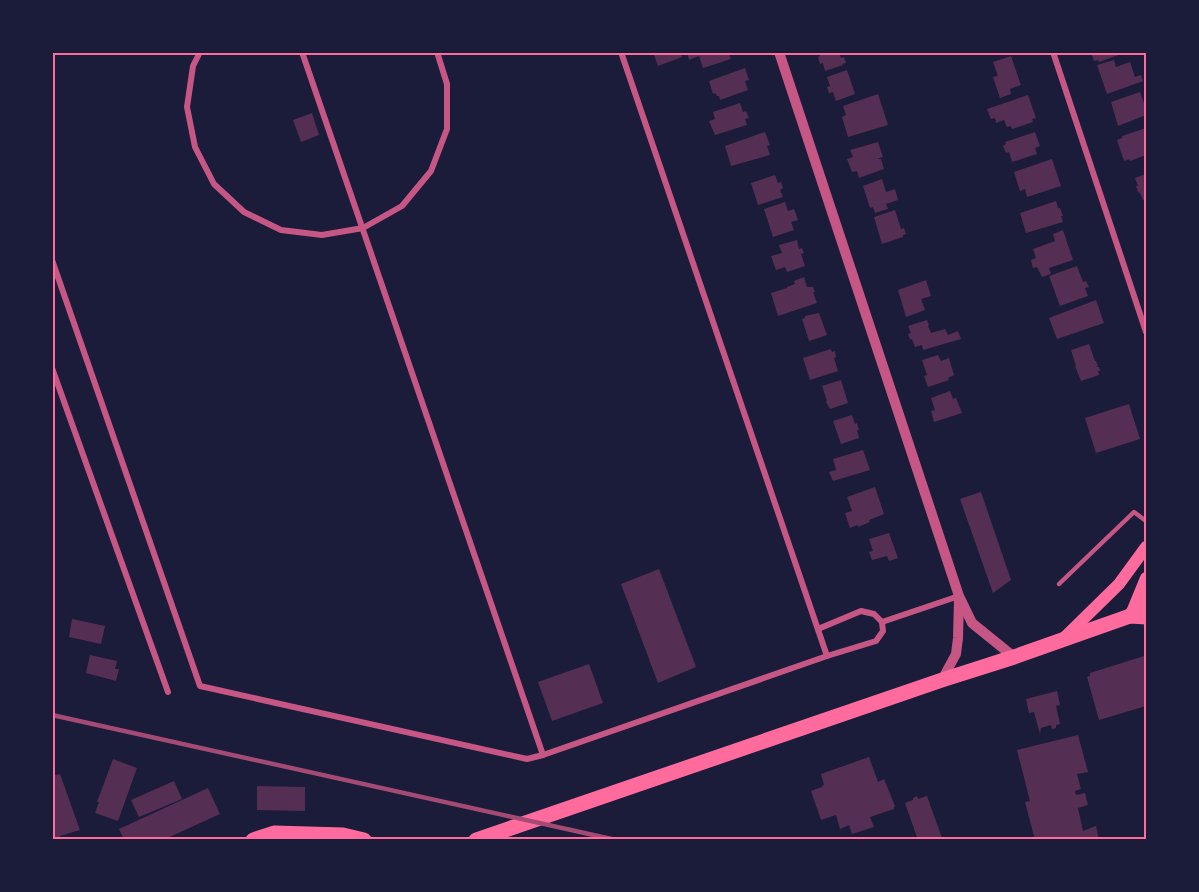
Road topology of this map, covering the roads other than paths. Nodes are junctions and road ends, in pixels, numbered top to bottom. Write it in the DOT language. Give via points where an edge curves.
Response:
graph roads {
  1 [pos="200,52"];
  2 [pos="302,52"];
  3 [pos="437,52"];
  4 [pos="621,52"];
  5 [pos="779,52"];
  6 [pos="1053,52"];
  7 [pos="363,228"];
  8 [pos="52,260"];
  9 [pos="1146,332"];
  10 [pos="52,368"];
  11 [pos="1146,521"];
  12 [pos="1146,547"];
  13 [pos="1146,578"];
  14 [pos="1059,584"];
  15 [pos="959,596"];
  16 [pos="1146,600"];
  17 [pos="1130,616"];
  18 [pos="1146,616"];
  19 [pos="882,622"];
  20 [pos="818,629"];
  21 [pos="1062,640"];
  22 [pos="827,656"];
  23 [pos="1014,657"];
  24 [pos="942,680"];
  25 [pos="168,692"];
  26 [pos="543,755"];
  27 [pos="253,840"];
  28 [pos="364,840"];
  29 [pos="476,840"];
  1 -- 7 [label="street" via="193,66 187,107 195,147 214,184 244,212 281,230 322,235"];
  2 -- 7 [label="street"];
  3 -- 7 [label="street" via="447,84 447,129 431,171 402,206"];
  4 -- 20 [label="street"];
  5 -- 15 [label="street"];
  6 -- 9 [label="street"];
  7 -- 26 [label="street"];
  8 -- 26 [label="street" via="200,686 527,759"];
  10 -- 25 [label="street"];
  11 -- 14 [label="lane" via="1134,512"];
  12 -- 21 [label="main road" via="1119,584"];
  13 -- 17 [label="main road"];
  15 -- 19 [label="street"];
  15 -- 23 [label="street" via="972,623"];
  15 -- 24 [label="street" via="956,654"];
  16 -- 17 [label="main road"];
  17 -- 18 [label="main road"];
  17 -- 21 [label="main road"];
  19 -- 20 [label="street" via="874,614 861,611"];
  19 -- 22 [label="street" via="883,631 876,641"];
  20 -- 22 [label="street"];
  21 -- 23 [label="main road"];
  22 -- 26 [label="street"];
  23 -- 24 [label="main road"];
  24 -- 29 [label="main road"];
  27 -- 28 [label="main road" via="274,833 343,835"];
}
